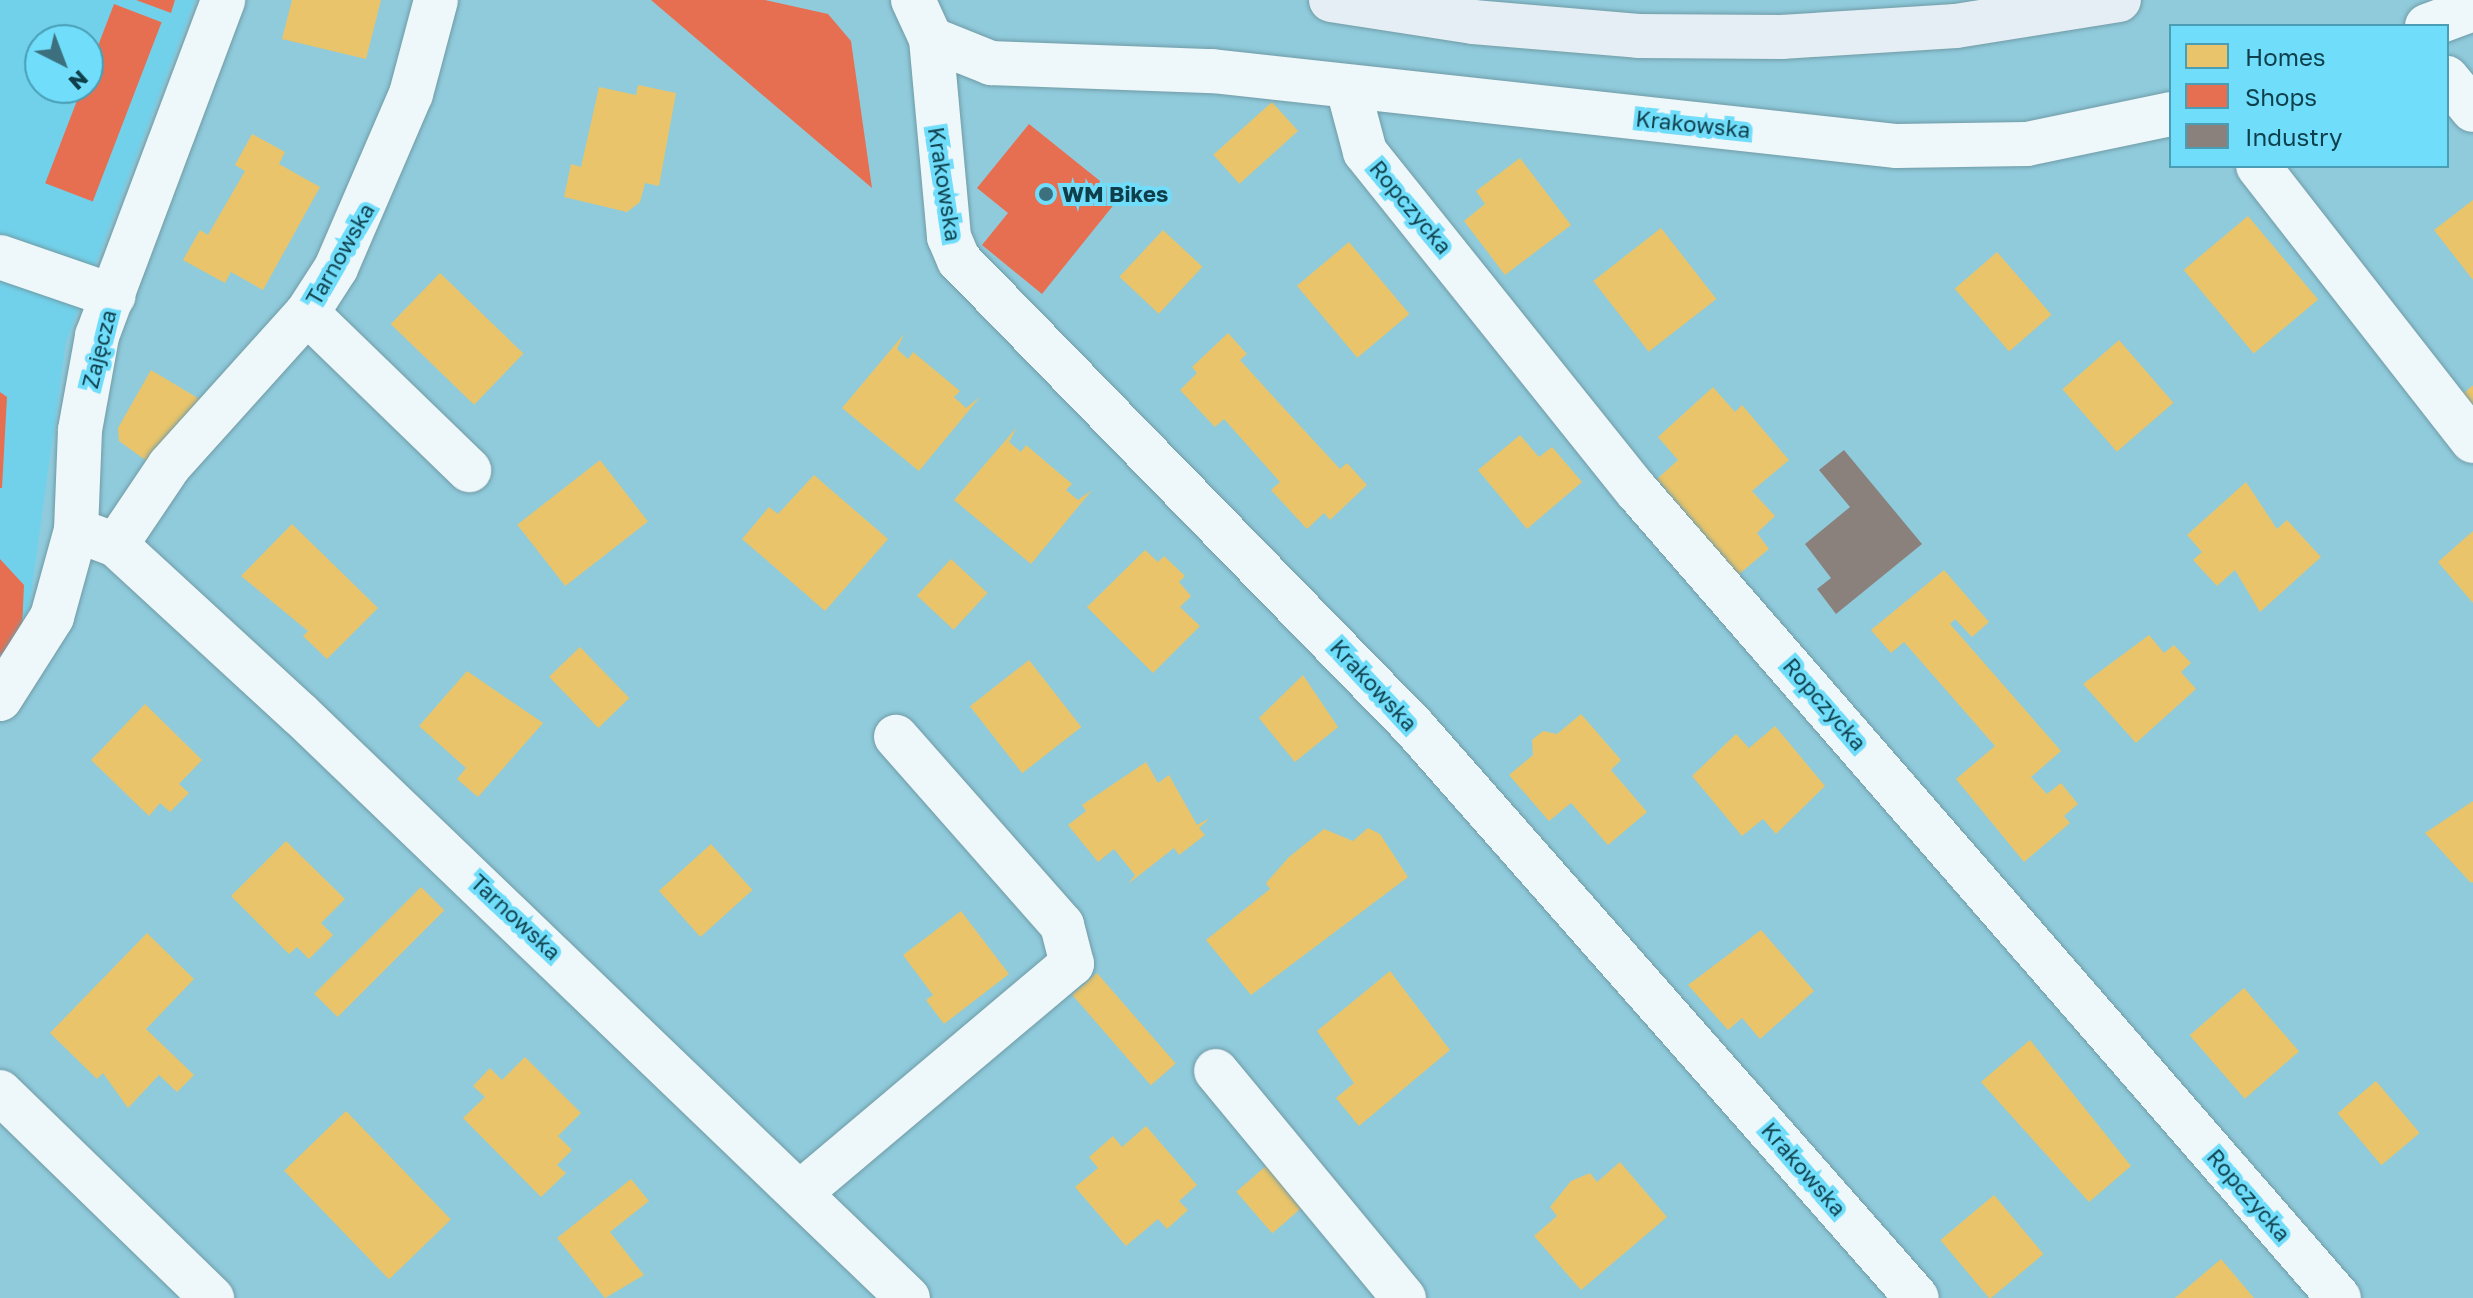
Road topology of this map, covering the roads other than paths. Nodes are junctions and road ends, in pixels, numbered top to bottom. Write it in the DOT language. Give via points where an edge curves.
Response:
graph roads {
  1 [pos="223,0"];
  2 [pos="436,0"];
  3 [pos="1331,0"];
  4 [pos="2119,0"];
  5 [pos="2473,9"];
  6 [pos="922,19"];
  7 [pos="2432,24"];
  8 [pos="2449,80"];
  9 [pos="1348,88"];
  10 [pos="2473,110"];
  11 [pos="2169,114"];
  12 [pos="2260,168"];
  13 [pos="0,257"];
  14 [pos="113,296"];
  15 [pos="307,313"];
  16 [pos="2473,441"];
  17 [pos="469,470"];
  18 [pos="76,530"];
  19 [pos="116,545"];
  20 [pos="0,699"];
  21 [pos="896,737"];
  22 [pos="1216,1071"];
  23 [pos="0,1092"];
  24 [pos="802,1191"];
  25 [pos="212,1298"];
  26 [pos="908,1298"];
  27 [pos="1404,1298"];
  28 [pos="1917,1298"];
  29 [pos="2339,1298"];
  1 -- 14 [label="street, Zajęcza"];
  2 -- 15 [label="street, Tarnowska" via="370,203"];
  3 -- 4 [label="main road" via="1473,22 1765,37 1940,28"];
  5 -- 7 [label="street"];
  6 -- 9 [label="street, Krakowska" via="991,63 1212,71"];
  6 -- 28 [label="street, Krakowska" via="949,237 959,260 1413,726"];
  8 -- 10 [label="street"];
  9 -- 11 [label="street, Krakowska" via="1897,146 2027,144"];
  9 -- 29 [label="street, Ropczycka" via="1365,152 1636,490"];
  12 -- 16 [label="street"];
  13 -- 14 [label="street"];
  14 -- 18 [label="street, Zajęcza" via="80,430"];
  15 -- 17 [label="street"];
  15 -- 19 [label="street, Tarnowska" via="169,466"];
  18 -- 19 [label="street, Tarnowska"];
  18 -- 20 [label="street, Zajęcza" via="52,617"];
  19 -- 24 [label="street, Tarnowska"];
  21 -- 24 [label="street" via="1062,925 1072,964"];
  22 -- 27 [label="street"];
  23 -- 25 [label="street"];
  24 -- 26 [label="street, Tarnowska"];
}
